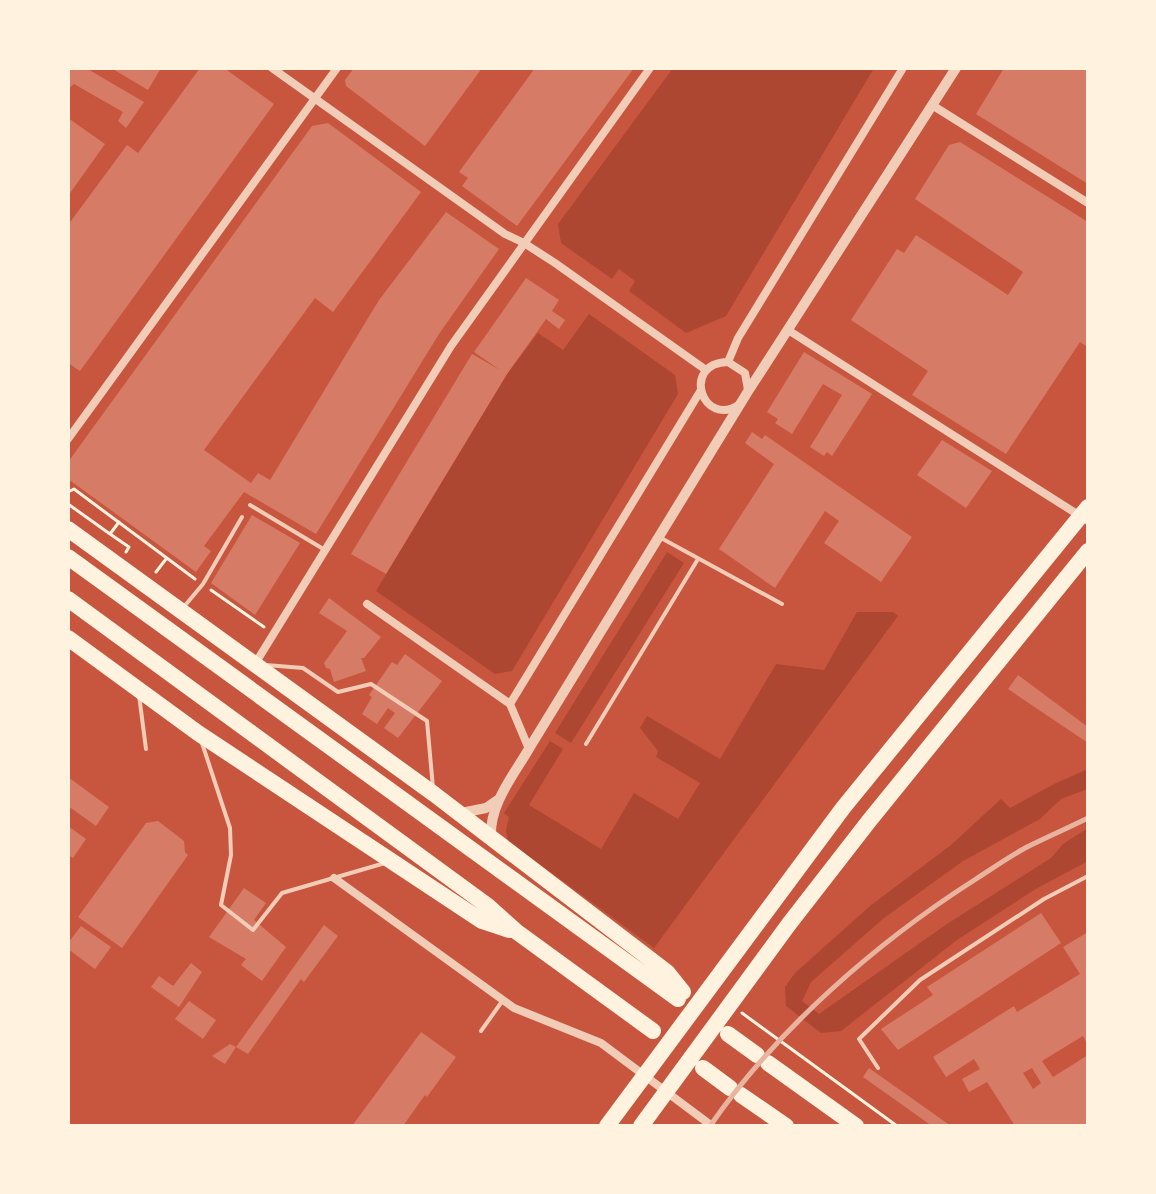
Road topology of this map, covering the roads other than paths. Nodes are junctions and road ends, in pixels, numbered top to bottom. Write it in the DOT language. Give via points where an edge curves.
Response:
graph roads {
  1 [pos="272,68"];
  2 [pos="337,68"];
  3 [pos="650,68"];
  4 [pos="903,68"];
  5 [pos="956,68"];
  6 [pos="314,98"];
  7 [pos="932,105"];
  8 [pos="1088,203"];
  9 [pos="524,243"];
  10 [pos="788,330"];
  11 [pos="728,362"];
  12 [pos="706,370"];
  13 [pos="701,390"];
  14 [pos="746,397"];
  15 [pos="68,439"];
  16 [pos="250,505"];
  17 [pos="1088,507"];
  18 [pos="242,517"];
  19 [pos="1088,521"];
  20 [pos="68,529"];
  21 [pos="659,537"];
  22 [pos="325,550"];
  23 [pos="1088,551"];
  24 [pos="68,557"];
  25 [pos="698,559"];
  26 [pos="68,599"];
  27 [pos="367,604"];
  28 [pos="782,604"];
  29 [pos="181,611"];
  30 [pos="68,638"];
  31 [pos="255,664"];
  32 [pos="138,689"];
  33 [pos="510,704"];
  34 [pos="198,733"];
  35 [pos="586,744"];
  36 [pos="146,749"];
  37 [pos="529,749"];
  38 [pos="434,794"];
  39 [pos="499,799"];
  40 [pos="457,814"];
  41 [pos="491,839"];
  42 [pos="394,861"];
  43 [pos="1088,876"];
  44 [pos="334,878"];
  45 [pos="517,932"];
  46 [pos="503,1000"];
  47 [pos="481,1031"];
  48 [pos="653,1031"];
  49 [pos="728,1034"];
  50 [pos="703,1068"];
  51 [pos="878,1068"];
  52 [pos="779,1123"];
  53 [pos="607,1126"];
  54 [pos="641,1126"];
  55 [pos="712,1126"];
  56 [pos="856,1126"];
  1 -- 6 [label="street"];
  2 -- 6 [label="street"];
  3 -- 9 [label="street"];
  4 -- 11 [label="street"];
  5 -- 7 [label="street"];
  6 -- 9 [label="street"];
  6 -- 15 [label="street"];
  7 -- 8 [label="street"];
  7 -- 10 [label="street"];
  9 -- 12 [label="street"];
  9 -- 22 [label="street" via="451,346"];
  10 -- 14 [label="street"];
  10 -- 19 [label="street"];
  11 -- 12 [label="street"];
  11 -- 14 [label="street" via="745,373"];
  12 -- 13 [label="street"];
  13 -- 14 [label="street" via="719,410 733,409"];
  13 -- 33 [label="street"];
  14 -- 21 [label="street"];
  16 -- 22 [label="lane"];
  17 -- 53 [label="highway" via="843,808"];
  18 -- 29 [label="lane"];
  20 -- 29 [label="highway"];
  21 -- 25 [label="lane"];
  21 -- 37 [label="street"];
  22 -- 31 [label="street"];
  23 -- 54 [label="highway" via="869,821"];
  24 -- 41 [label="highway" via="681,995 667,972"];
  25 -- 28 [label="lane"];
  25 -- 35 [label="lane"];
  26 -- 45 [label="highway"];
  27 -- 33 [label="street"];
  29 -- 31 [label="highway"];
  30 -- 32 [label="highway"];
  31 -- 38 [label="highway"];
  31 -- 38 [label="lane" via="303,668 338,692 371,684 427,721"];
  32 -- 34 [label="highway"];
  32 -- 36 [label="lane"];
  33 -- 37 [label="street"];
  34 -- 42 [label="highway"];
  34 -- 44 [label="lane" via="230,828 231,855 221,905 253,930 282,893"];
  37 -- 39 [label="street"];
  38 -- 40 [label="highway"];
  39 -- 40 [label="street" via="486,808"];
  39 -- 41 [label="street"];
  40 -- 41 [label="highway"];
  42 -- 44 [label="lane"];
  42 -- 45 [label="highway" via="482,921"];
  43 -- 51 [label="lane" via="920,980 859,1039"];
  44 -- 46 [label="street"];
  45 -- 48 [label="highway"];
  46 -- 47 [label="lane"];
  46 -- 55 [label="street" via="601,1043"];
  49 -- 56 [label="highway"];
  50 -- 52 [label="highway"];
}
